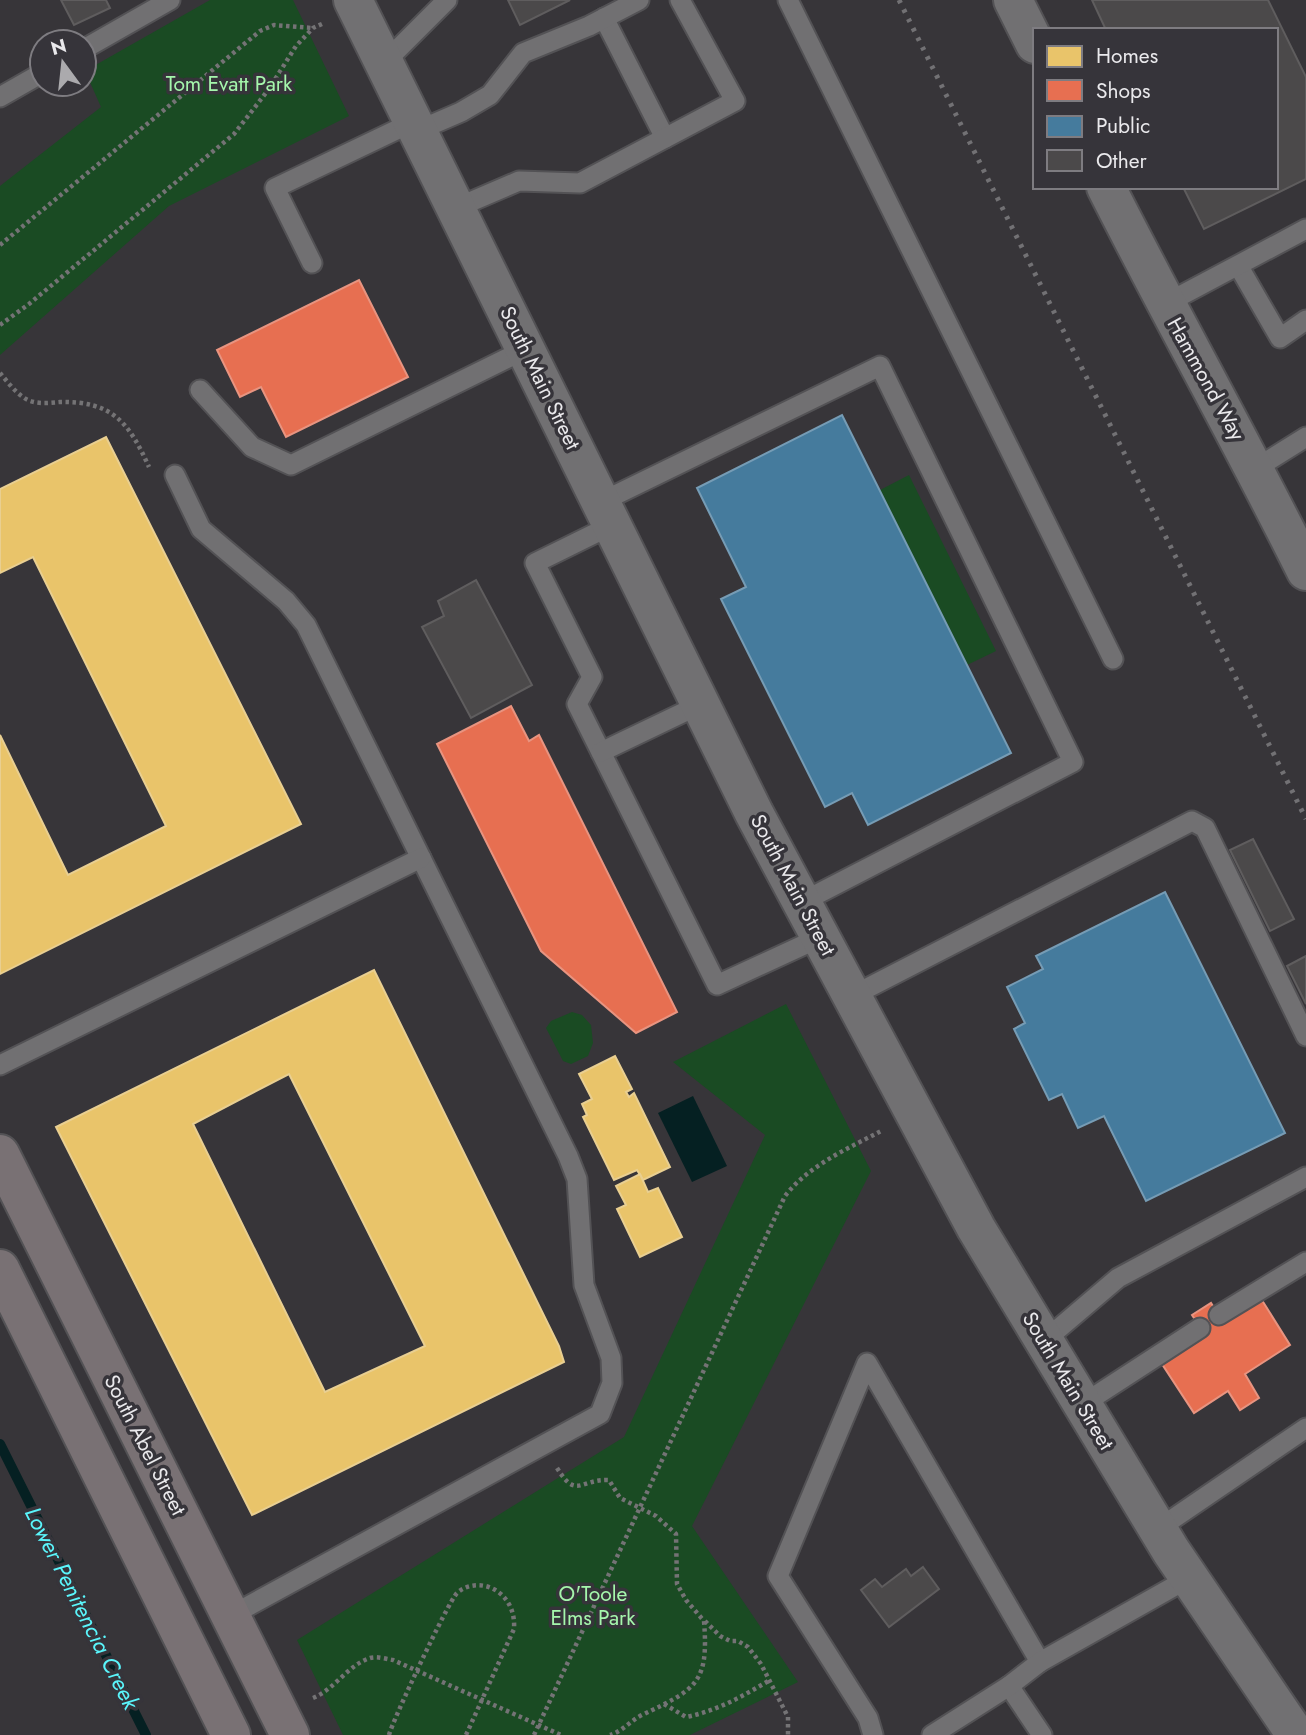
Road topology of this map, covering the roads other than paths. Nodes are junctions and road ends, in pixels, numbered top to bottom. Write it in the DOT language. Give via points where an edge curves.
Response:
graph roads {
  1 [pos="170,0"];
  2 [pos="447,0"];
  3 [pos="639,0"];
  4 [pos="680,0"];
  5 [pos="788,0"];
  6 [pos="1013,0"];
  7 [pos="355,3"];
  8 [pos="604,18"];
  9 [pos="1033,40"];
  10 [pos="98,41"];
  11 [pos="384,63"];
  12 [pos="28,81"];
  13 [pos="0,97"];
  14 [pos="415,126"];
  15 [pos="666,138"];
  16 [pos="1107,189"];
  17 [pos="456,208"];
  18 [pos="1306,229"];
  19 [pos="312,263"];
  20 [pos="1239,267"];
  21 [pos="1165,304"];
  22 [pos="1306,320"];
  23 [pos="526,349"];
  24 [pos="200,390"];
  25 [pos="1306,437"];
  26 [pos="1255,468"];
  27 [pos="175,475"];
  28 [pos="606,513"];
  29 [pos="1306,571"];
  30 [pos="1113,659"];
  31 [pos="701,704"];
  32 [pos="601,752"];
  33 [pos="421,858"];
  34 [pos="802,902"];
  35 [pos="821,937"];
  36 [pos="852,996"];
  37 [pos="1306,1036"];
  38 [pos="0,1065"];
  39 [pos="0,1154"];
  40 [pos="1306,1177"];
  41 [pos="1306,1262"];
  42 [pos="0,1269"];
  43 [pos="1219,1315"];
  44 [pos="1200,1328"];
  45 [pos="1044,1341"];
  46 [pos="1083,1404"];
  47 [pos="1306,1429"];
  48 [pos="1158,1529"];
  49 [pos="1189,1578"];
  50 [pos="230,1615"];
  51 [pos="184,1639"];
  52 [pos="1040,1662"];
  53 [pos="1009,1686"];
  54 [pos="231,1735"];
  55 [pos="290,1735"];
  56 [pos="873,1735"];
  57 [pos="932,1735"];
  58 [pos="1042,1735"];
  59 [pos="1296,1735"];
  1 -- 10 [label="lane"];
  2 -- 11 [label="lane"];
  3 -- 8 [label="lane"];
  4 -- 15 [label="lane" via="735,101"];
  5 -- 30 [label="lane"];
  6 -- 9 [label="main road"];
  7 -- 11 [label="main road, South Main Street"];
  8 -- 14 [label="lane" via="523,53 490,95 461,112"];
  8 -- 15 [label="lane"];
  11 -- 14 [label="main road, South Main Street"];
  12 -- 13 [label="lane"];
  14 -- 17 [label="main road, South Main Street"];
  14 -- 19 [label="lane" via="275,188"];
  15 -- 17 [label="lane" via="580,183 519,181"];
  16 -- 21 [label="main road, Hammond Way"];
  17 -- 23 [label="main road, South Main Street"];
  18 -- 20 [label="lane"];
  20 -- 21 [label="lane"];
  20 -- 22 [label="lane" via="1280,338"];
  21 -- 26 [label="main road, Hammond Way"];
  23 -- 24 [label="lane" via="291,465 252,447"];
  23 -- 28 [label="main road, South Main Street"];
  25 -- 26 [label="lane"];
  26 -- 29 [label="main road, Hammond Way"];
  27 -- 33 [label="lane" via="201,529 286,601 306,625"];
  28 -- 31 [label="main road, South Main Street"];
  28 -- 32 [label="lane" via="535,563 592,677 577,704"];
  28 -- 34 [label="lane" via="880,366 1073,762"];
  31 -- 32 [label="lane"];
  31 -- 34 [label="main road, South Main Street"];
  32 -- 35 [label="lane" via="716,985"];
  33 -- 38 [label="lane"];
  33 -- 50 [label="lane" via="577,1179 583,1285 611,1358 612,1383 600,1414"];
  34 -- 35 [label="main road, South Main Street"];
  35 -- 36 [label="main road, South Main Street"];
  36 -- 37 [label="lane" via="1192,821 1205,828"];
  36 -- 45 [label="main road, South Main Street" via="976,1228"];
  39 -- 50 [label="main road, South Abel Street"];
  40 -- 45 [label="lane" via="1118,1278"];
  41 -- 43 [label="lane"];
  42 -- 51 [label="main road"];
  44 -- 46 [label="lane"];
  45 -- 46 [label="main road, South Main Street"];
  46 -- 48 [label="main road, South Main Street"];
  47 -- 48 [label="lane"];
  48 -- 49 [label="main road, South Main Street"];
  49 -- 52 [label="lane"];
  49 -- 59 [label="main road, South Main Street"];
  50 -- 51 [label="main road"];
  50 -- 55 [label="main road, South Abel Street"];
  51 -- 54 [label="main road"];
  52 -- 53 [label="lane"];
  52 -- 56 [label="lane" via="867,1363 778,1576 868,1718"];
  53 -- 57 [label="lane"];
  53 -- 58 [label="lane"];
}
